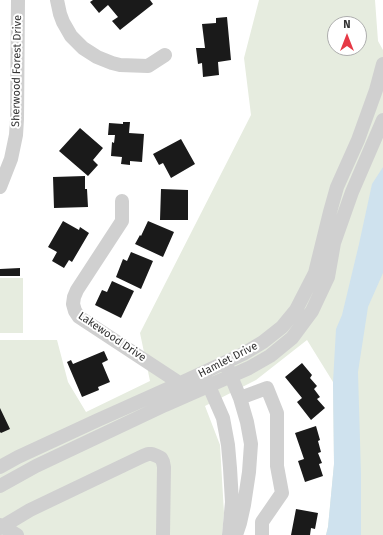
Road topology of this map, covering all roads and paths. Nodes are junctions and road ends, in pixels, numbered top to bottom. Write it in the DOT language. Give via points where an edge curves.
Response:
graph roads {
  1 [pos="18,0"];
  2 [pos="56,0"];
  3 [pos="164,55"];
  4 [pos="383,64"];
  5 [pos="363,125"];
  6 [pos="382,125"];
  7 [pos="0,187"];
  8 [pos="122,201"];
  9 [pos="225,362"];
  10 [pos="232,376"];
  11 [pos="206,380"];
  12 [pos="181,383"];
  13 [pos="194,392"];
  14 [pos="240,398"];
  15 [pos="0,467"];
  16 [pos="0,486"];
  17 [pos="1,527"];
  18 [pos="17,535"];
  19 [pos="163,535"];
  20 [pos="229,535"];
  21 [pos="236,535"];
  22 [pos="262,535"];
  1 -- 7 [label="street, Sherwood Forest Drive" via="18,120 10,159"];
  2 -- 3 [label="street" via="63,22 72,36 83,48 97,57 120,65 148,66"];
  4 -- 5 [label="street, Hamlet Drive"];
  5 -- 6 [label="street"];
  5 -- 9 [label="street, Hamlet Drive" via="337,187 315,273 296,310 282,327 263,342"];
  6 -- 10 [label="street, Hamlet Drive" via="352,192 334,243 328,277 312,311 292,338 270,356"];
  8 -- 12 [label="street, Lakewood Drive" via="122,221 77,290 73,304 75,311 79,317"];
  9 -- 10 [label="street"];
  9 -- 11 [label="street, Hamlet Drive"];
  10 -- 11 [label="street, Hamlet Drive"];
  10 -- 14 [label="street"];
  11 -- 12 [label="street, Hamlet Drive"];
  11 -- 13 [label="street, Hamlet Drive"];
  11 -- 20 [label="street" via="223,418 228,445 232,502"];
  12 -- 13 [label="street, Lakewood Drive"];
  12 -- 15 [label="street, Hamlet Drive" via="18,456"];
  13 -- 16 [label="street, Hamlet Drive" via="36,466"];
  14 -- 21 [label="street" via="248,422 251,444 247,485"];
  14 -- 22 [label="street" via="267,388 277,413 277,466 282,493 262,522"];
  17 -- 18 [label="street"];
  17 -- 19 [label="street" via="30,510 152,454 160,458 164,466"];
}
